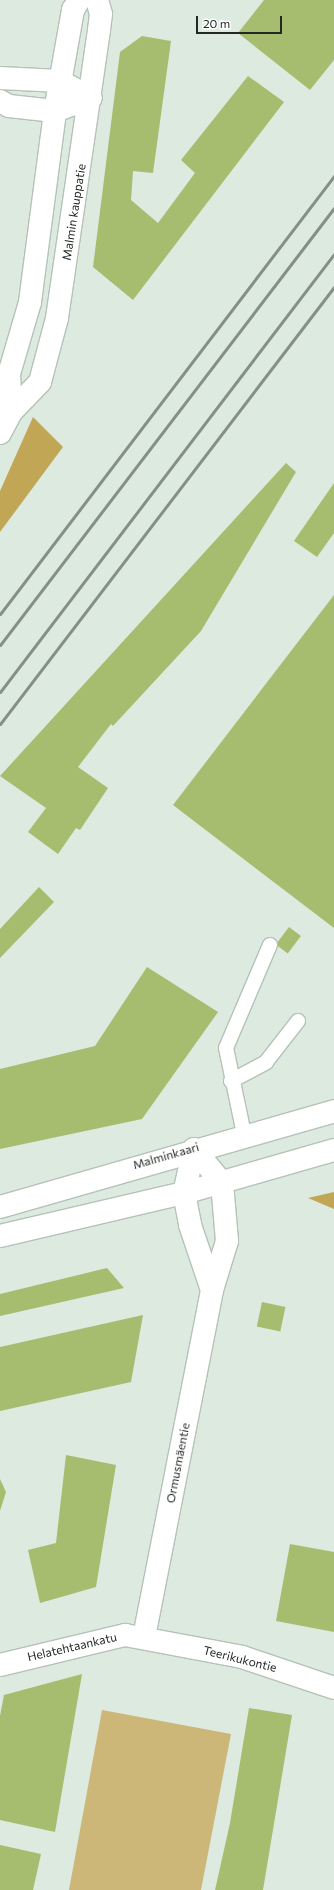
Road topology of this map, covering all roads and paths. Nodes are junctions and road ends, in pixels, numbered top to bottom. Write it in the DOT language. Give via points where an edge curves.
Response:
graph roads {
  1 [pos="79,0"];
  2 [pos="97,0"];
  3 [pos="0,78"];
  4 [pos="60,81"];
  5 [pos="90,98"];
  6 [pos="0,101"];
  7 [pos="55,110"];
  8 [pos="11,412"];
  9 [pos="0,433"];
  10 [pos="270,945"];
  11 [pos="298,1021"];
  12 [pos="231,1081"];
  13 [pos="334,1111"];
  14 [pos="244,1134"];
  15 [pos="194,1149"];
  16 [pos="334,1150"];
  17 [pos="222,1183"];
  18 [pos="184,1193"];
  19 [pos="0,1207"];
  20 [pos="0,1236"];
  21 [pos="212,1290"];
  22 [pos="144,1637"];
  23 [pos="0,1665"];
  24 [pos="334,1688"];
  1 -- 4 [label="street" via="73,10"];
  2 -- 5 [label="street, Malmin kauppatie" via="101,14"];
  3 -- 4 [label="street"];
  4 -- 5 [label="street"];
  4 -- 7 [label="street"];
  5 -- 7 [label="street"];
  5 -- 8 [label="street, Malmin kauppatie" via="64,278 49,348 40,382"];
  6 -- 7 [label="street" via="9,106"];
  7 -- 8 [label="street" via="30,302 9,374"];
  8 -- 9 [label="street, Malmin kauppatie"];
  10 -- 12 [label="lane" via="226,1048"];
  11 -- 12 [label="lane" via="266,1062"];
  12 -- 14 [label="lane"];
  13 -- 14 [label="street, Malminkaari"];
  14 -- 15 [label="street, Malminkaari"];
  15 -- 17 [label="street"];
  15 -- 18 [label="street, Ormusmäentie"];
  15 -- 19 [label="street, Malminkaari"];
  16 -- 17 [label="street"];
  17 -- 18 [label="street"];
  17 -- 21 [label="street, Ormusmäentie" via="227,1241"];
  18 -- 20 [label="street"];
  18 -- 21 [label="street, Ormusmäentie" via="190,1225"];
  21 -- 22 [label="street, Ormusmäentie"];
  22 -- 23 [label="street, Helatehtaankatu" via="108,1636"];
  22 -- 24 [label="street, Teerikukontie" via="242,1657"];
}
